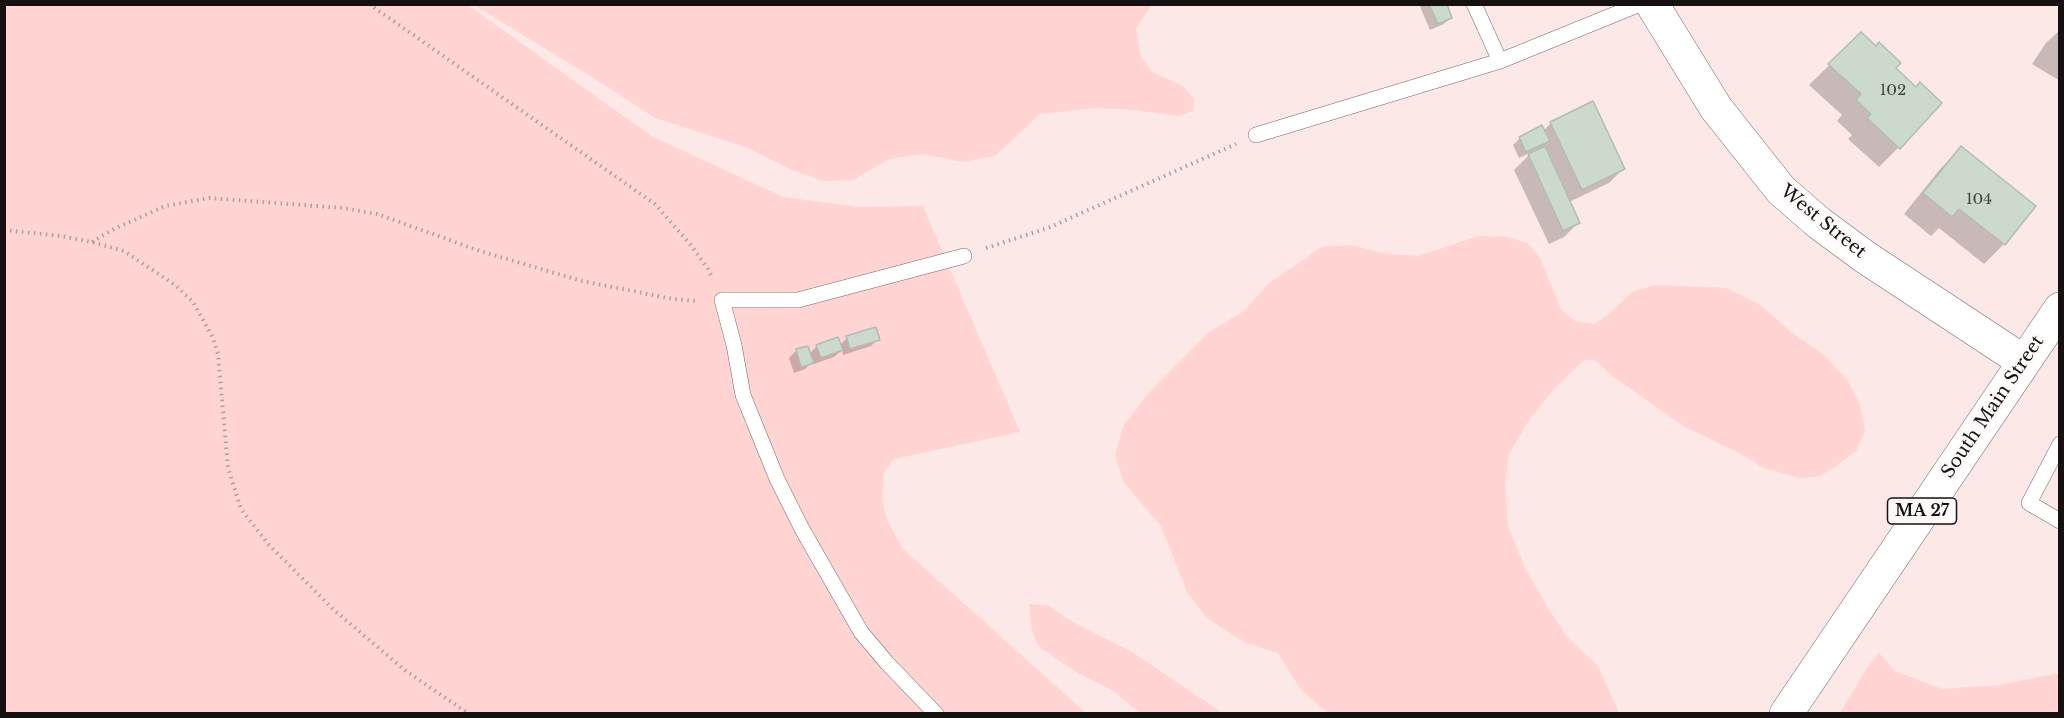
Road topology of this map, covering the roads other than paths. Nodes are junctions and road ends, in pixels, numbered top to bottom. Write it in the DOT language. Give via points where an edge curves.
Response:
graph roads {
  1 [pos="1474,4"];
  2 [pos="1640,4"];
  3 [pos="1652,4"];
  4 [pos="1500,61"];
  5 [pos="1256,135"];
  6 [pos="964,256"];
  7 [pos="2060,309"];
  8 [pos="2023,361"];
  9 [pos="2060,444"];
  10 [pos="2060,521"];
  11 [pos="936,714"];
  12 [pos="1786,714"];
  1 -- 4 [label="lane"];
  2 -- 4 [label="lane"];
  3 -- 8 [label="street, West Street" via="1716,108 1781,190 1865,257"];
  4 -- 5 [label="lane"];
  6 -- 11 [label="lane" via="798,300 722,300 743,395 802,529 861,632"];
  7 -- 8 [label="street, South Main Street / MA 27"];
  8 -- 12 [label="street, South Main Street / MA 27"];
  9 -- 10 [label="lane" via="2029,503"];
}
